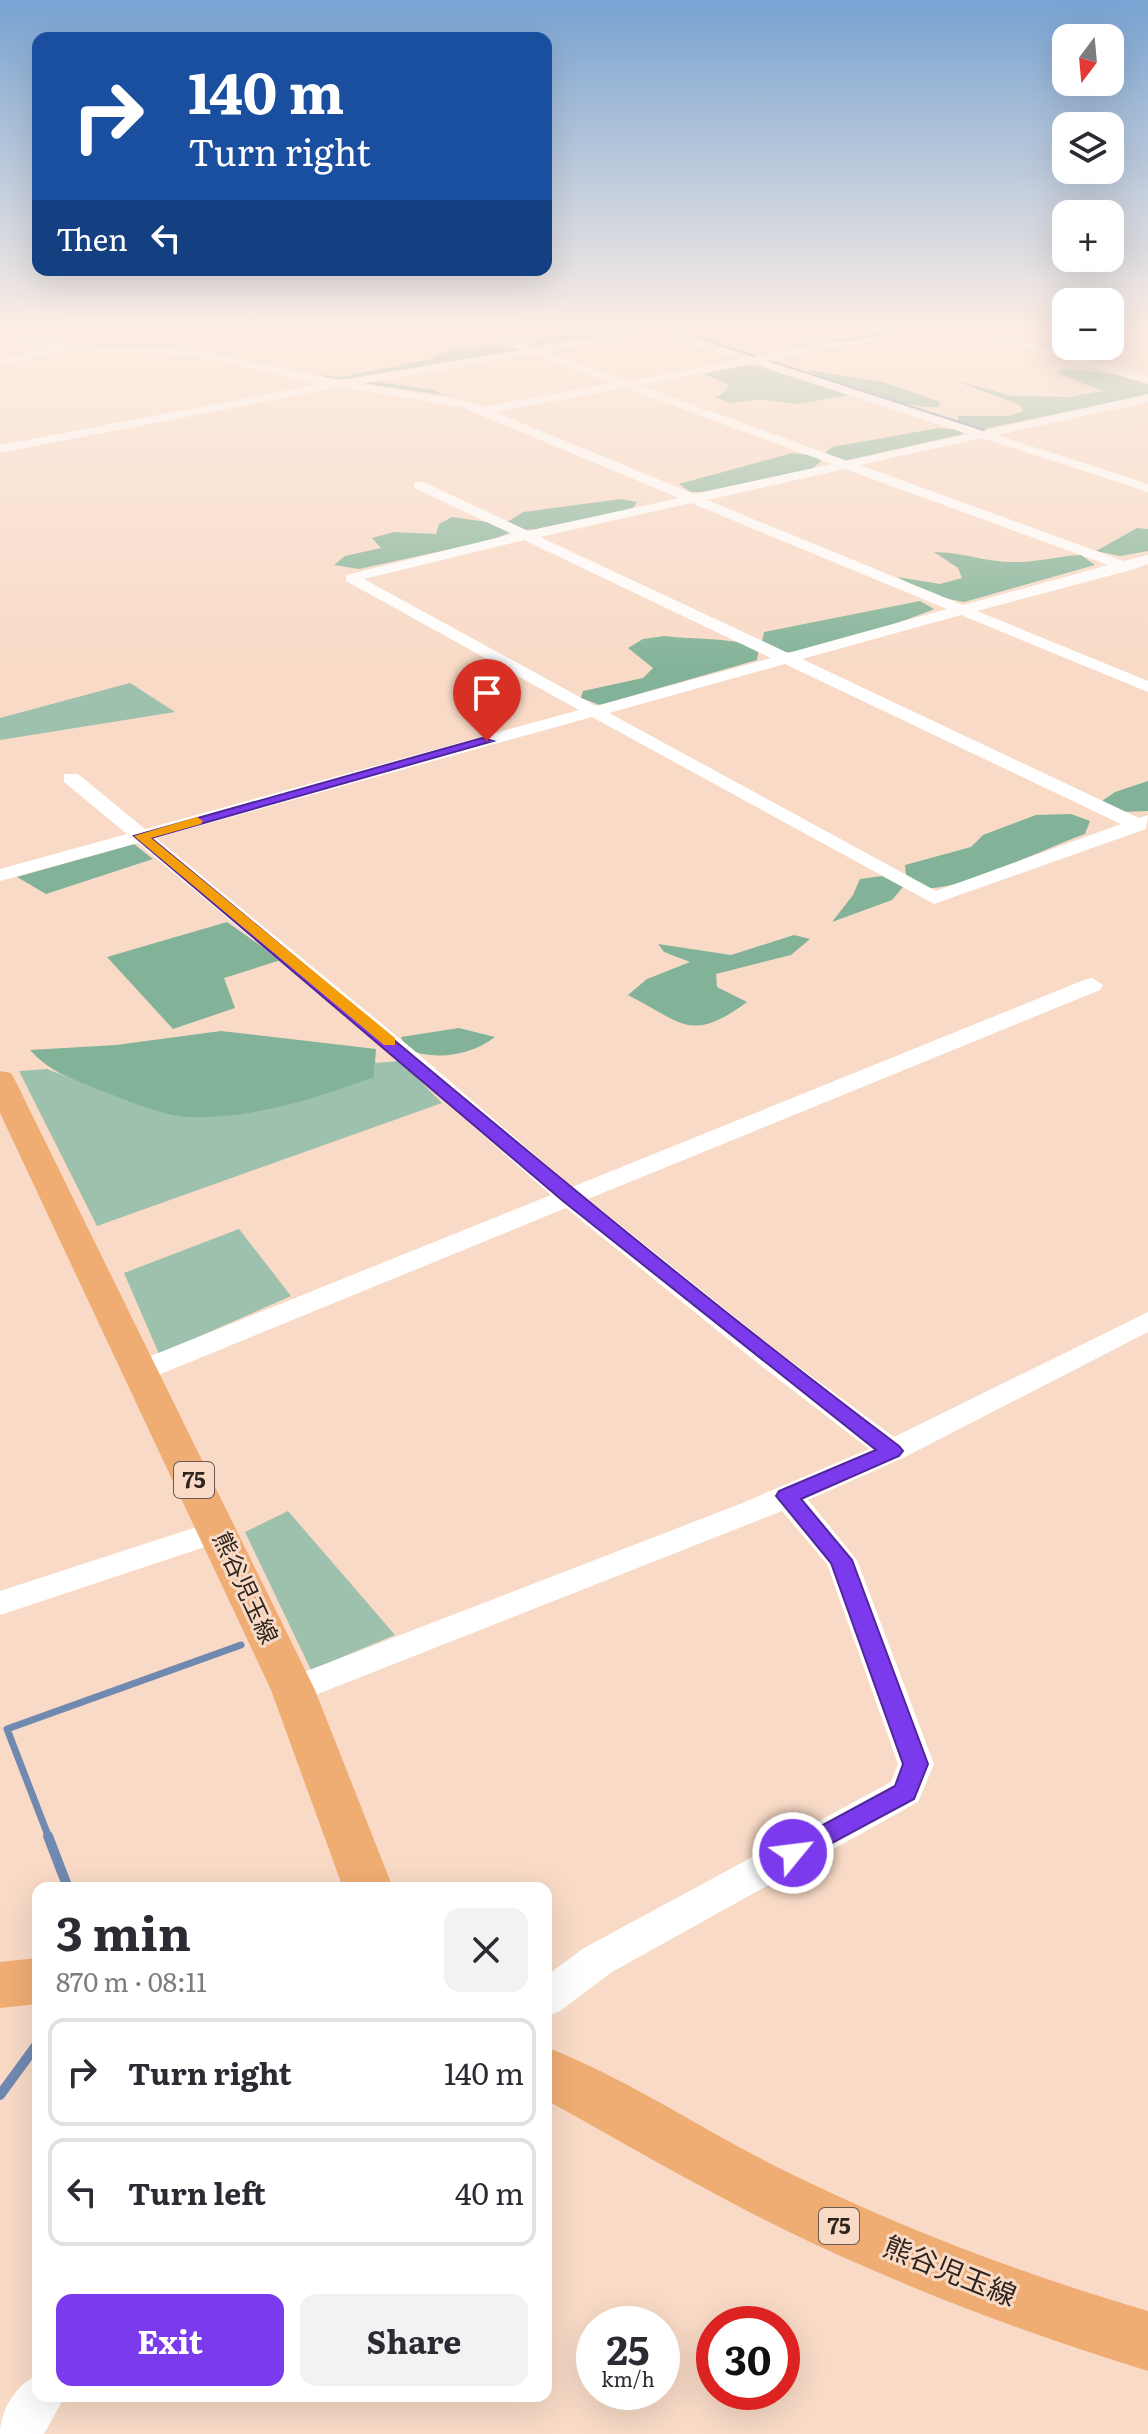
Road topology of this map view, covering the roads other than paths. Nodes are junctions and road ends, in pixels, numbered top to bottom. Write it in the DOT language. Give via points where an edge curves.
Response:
graph roads {
  1 [pos="51,440"];
  2 [pos="551,440"];
  3 [pos="778,440"];
  4 [pos="959,440"];
  5 [pos="1001,440"];
  6 [pos="0,449"];
  7 [pos="847,465"];
  8 [pos="419,485"];
  9 [pos="1148,488"];
  10 [pos="692,498"];
  11 [pos="528,535"];
  12 [pos="1148,559"];
  13 [pos="1124,566"];
  14 [pos="1148,575"];
  15 [pos="962,610"];
  16 [pos="785,658"];
  17 [pos="1148,687"];
  18 [pos="595,711"];
  19 [pos="71,778"];
  20 [pos="1144,823"];
  21 [pos="141,836"];
  22 [pos="0,875"];
  23 [pos="1092,985"];
  24 [pos="2,1089"];
  25 [pos="569,1197"];
  26 [pos="1148,1321"];
  27 [pos="141,1371"];
  28 [pos="892,1451"];
  29 [pos="787,1496"];
  30 [pos="218,1531"];
  31 [pos="0,1603"];
  32 [pos="293,1690"];
  33 [pos="366,1882"];
  34 [pos="32,1982"];
  35 [pos="0,1985"];
  36 [pos="552,1994"];
  37 [pos="552,2075"];
  38 [pos="1148,2341"];
  1 -- 6 [label="street"];
  2 -- 10 [label="street"];
  3 -- 7 [label="street"];
  4 -- 7 [label="street"];
  5 -- 9 [label="street"];
  7 -- 10 [label="street"];
  7 -- 13 [label="street"];
  8 -- 11 [label="street"];
  10 -- 11 [label="street"];
  10 -- 15 [label="street"];
  11 -- 16 [label="street"];
  11 -- 18 [label="street" via="351,578"];
  12 -- 13 [label="street"];
  13 -- 14 [label="street"];
  13 -- 15 [label="street"];
  15 -- 16 [label="street"];
  15 -- 17 [label="street"];
  16 -- 18 [label="street"];
  16 -- 20 [label="street"];
  18 -- 20 [label="street" via="934,898"];
  18 -- 21 [label="street"];
  19 -- 21 [label="street"];
  21 -- 22 [label="street"];
  21 -- 25 [label="street"];
  23 -- 25 [label="street"];
  24 -- 27 [label="main road, 熊谷児玉線 / 75"];
  25 -- 27 [label="street"];
  25 -- 28 [label="street"];
  26 -- 28 [label="street"];
  27 -- 30 [label="main road, 熊谷児玉線 / 75"];
  28 -- 29 [label="street"];
  29 -- 32 [label="street"];
  29 -- 36 [label="street" via="841,1560 916,1764 905,1792 598,1960"];
  30 -- 31 [label="street"];
  30 -- 32 [label="main road, 熊谷児玉線 / 75"];
  32 -- 33 [label="main road, 熊谷児玉線 / 75"];
  34 -- 35 [label="main road"];
  37 -- 38 [label="main road, 熊谷児玉線 / 75" via="887,2248 1048,2310"];
}
